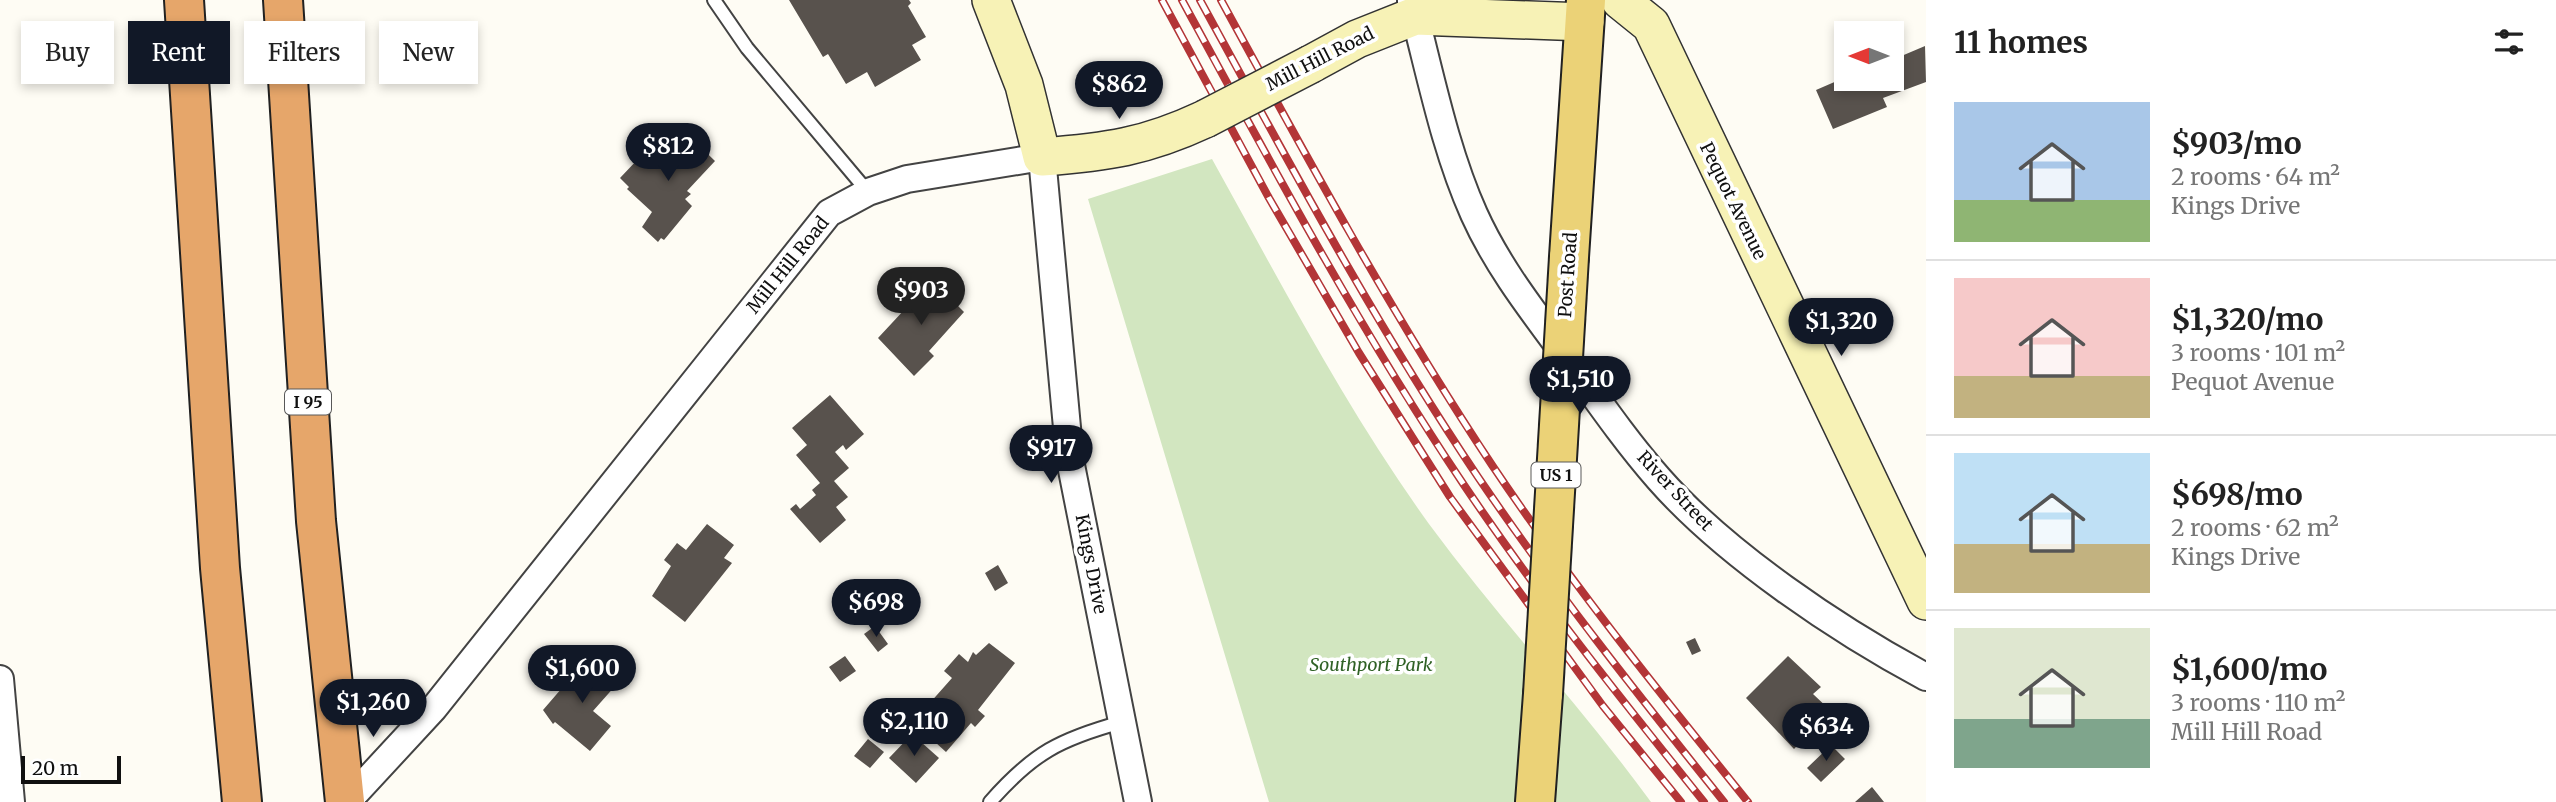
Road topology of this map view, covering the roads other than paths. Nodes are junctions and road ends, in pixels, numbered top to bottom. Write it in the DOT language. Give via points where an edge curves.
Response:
graph roads {
  1 [pos="184,0"];
  2 [pos="283,0"];
  3 [pos="714,0"];
  4 [pos="991,0"];
  5 [pos="1620,0"];
  6 [pos="1413,8"];
  7 [pos="1586,11"];
  8 [pos="1042,157"];
  9 [pos="868,192"];
  10 [pos="1926,601"];
  11 [pos="1926,677"];
  12 [pos="0,678"];
  13 [pos="1122,722"];
  14 [pos="11,802"];
  15 [pos="242,802"];
  16 [pos="346,802"];
  17 [pos="990,802"];
  18 [pos="1138,802"];
  19 [pos="1535,802"];
  1 -- 15 [label="highway" via="220,568"];
  2 -- 16 [label="highway, I 95" via="316,521"];
  3 -- 9 [label="lane" via="747,48"];
  4 -- 8 [label="main road" via="1024,85"];
  5 -- 10 [label="main road, Pequot Avenue" via="1651,25"];
  6 -- 7 [label="main road, Mill Hill Road"];
  6 -- 8 [label="main road, Mill Hill Road, bridge" via="1205,120 1111,152"];
  6 -- 11 [label="street, River Street" via="1451,149 1485,236 1497,261 1608,415 1660,480 1728,546 1836,622"];
  7 -- 19 [label="main road, Post Road / US 1, bridge"];
  8 -- 9 [label="street, Mill Hill Road" via="907,179"];
  8 -- 13 [label="street, Kings Drive" via="1070,460"];
  9 -- 16 [label="street, Mill Hill Road" via="829,214 434,708"];
  12 -- 14 [label="street"];
  13 -- 17 [label="lane" via="1050,748 1019,769"];
  13 -- 18 [label="street, Kings Drive"];
}
